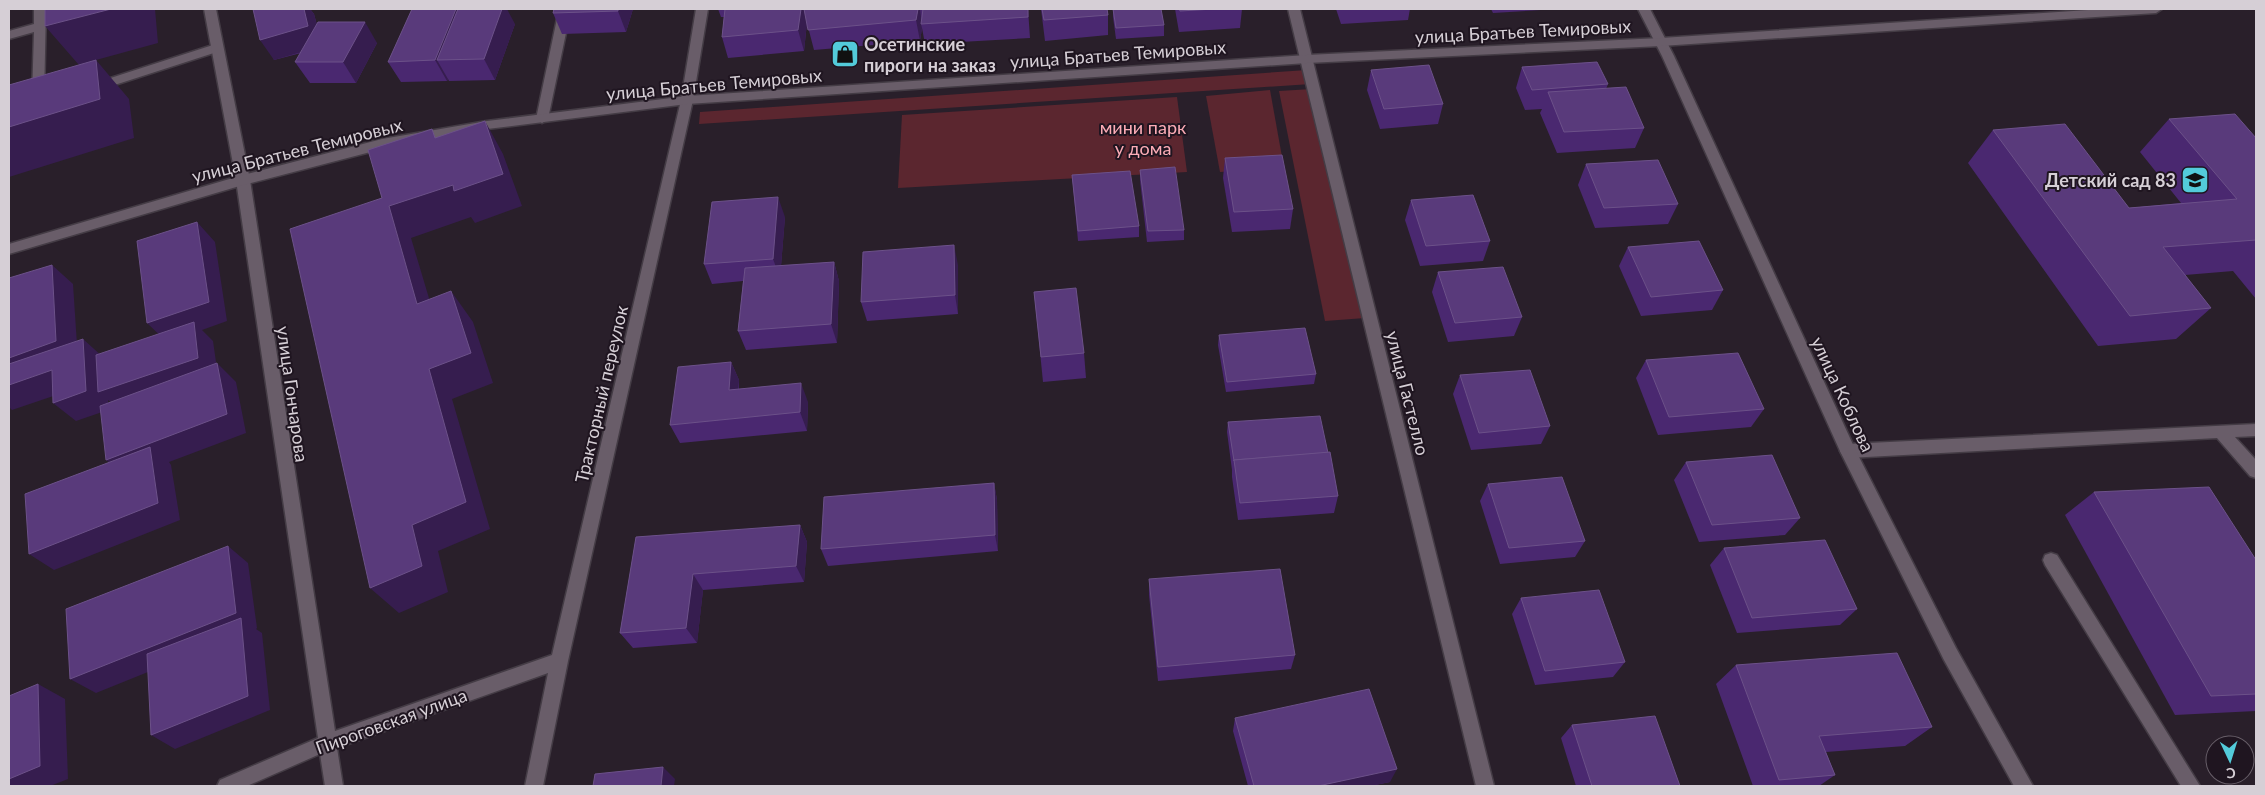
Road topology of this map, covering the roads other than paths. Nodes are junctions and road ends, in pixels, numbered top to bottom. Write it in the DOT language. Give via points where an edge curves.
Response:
graph roads {
  1 [pos="40,9"];
  2 [pos="210,9"];
  3 [pos="565,9"];
  4 [pos="702,9"];
  5 [pos="1294,9"];
  6 [pos="1644,9"];
  7 [pos="2156,9"];
  8 [pos="40,26"];
  9 [pos="9,35"];
  10 [pos="1661,42"];
  11 [pos="216,48"];
  12 [pos="1307,59"];
  13 [pos="85,91"];
  14 [pos="687,100"];
  15 [pos="39,106"];
  16 [pos="542,119"];
  17 [pos="243,180"];
  18 [pos="9,249"];
  19 [pos="2220,430"];
  20 [pos="2256,430"];
  21 [pos="1848,451"];
  22 [pos="2256,471"];
  23 [pos="2051,560"];
  24 [pos="559,661"];
  25 [pos="326,743"];
  26 [pos="226,786"];
  27 [pos="334,786"];
  28 [pos="534,786"];
  29 [pos="1485,786"];
  30 [pos="2024,786"];
  31 [pos="2191,786"];
  1 -- 8 [label="street"];
  2 -- 11 [label="street, улица Гончарова"];
  3 -- 16 [label="street"];
  4 -- 14 [label="street, Тракторный переулок"];
  5 -- 12 [label="street, улица Гастелло"];
  6 -- 10 [label="street, улица Коблова"];
  7 -- 10 [label="street, улица Братьев Темировых"];
  8 -- 9 [label="street"];
  8 -- 15 [label="street"];
  10 -- 12 [label="street, улица Братьев Темировых"];
  10 -- 21 [label="street, улица Коблова"];
  11 -- 13 [label="street"];
  11 -- 17 [label="street, улица Гончарова"];
  12 -- 14 [label="street, улица Братьев Темировых"];
  12 -- 29 [label="street, улица Гастелло"];
  14 -- 16 [label="street, улица Братьев Темировых"];
  14 -- 24 [label="street, Тракторный переулок"];
  16 -- 17 [label="street, улица Братьев Темировых" via="382,144"];
  17 -- 18 [label="street, улица Братьев Темировых"];
  17 -- 25 [label="street, улица Гончарова"];
  19 -- 20 [label="street"];
  19 -- 21 [label="street"];
  19 -- 22 [label="street"];
  21 -- 30 [label="street, улица Коблова" via="1950,654"];
  23 -- 31 [label="street"];
  24 -- 25 [label="street, Пироговская улица"];
  24 -- 28 [label="street, Тракторный переулок"];
  25 -- 26 [label="street, Пироговская улица"];
  25 -- 27 [label="street, улица Гончарова"];
}
